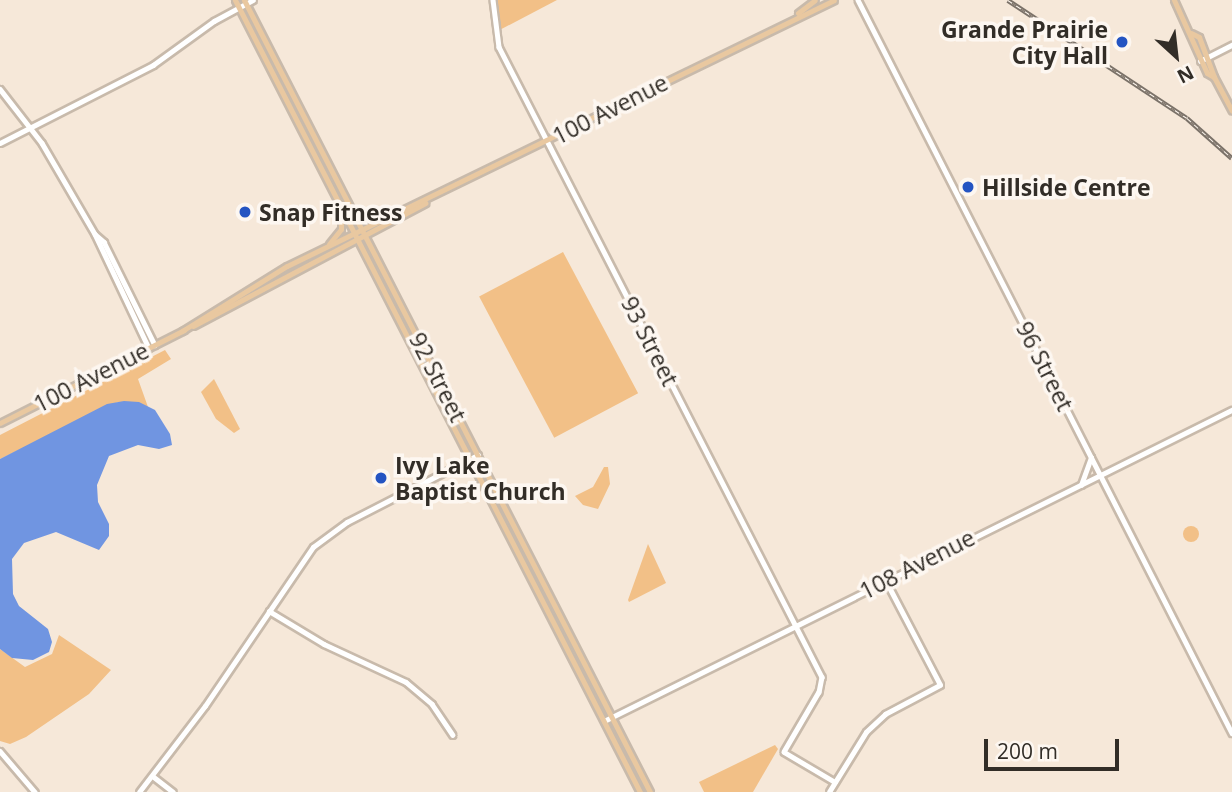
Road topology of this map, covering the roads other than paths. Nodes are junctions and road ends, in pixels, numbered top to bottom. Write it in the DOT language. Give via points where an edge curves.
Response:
graph roads {
  1 [pos="235,0"];
  2 [pos="253,0"];
  3 [pos="493,0"];
  4 [pos="815,0"];
  5 [pos="834,0"];
  6 [pos="858,0"];
  7 [pos="1174,0"];
  8 [pos="245,2"];
  9 [pos="239,8"];
  10 [pos="793,18"];
  11 [pos="1191,33"];
  12 [pos="1232,45"];
  13 [pos="1209,57"];
  14 [pos="1200,61"];
  15 [pos="1214,77"];
  16 [pos="0,89"];
  17 [pos="1232,111"];
  18 [pos="32,126"];
  19 [pos="547,141"];
  20 [pos="0,143"];
  21 [pos="427,201"];
  22 [pos="341,206"];
  23 [pos="354,215"];
  24 [pos="384,219"];
  25 [pos="355,233"];
  26 [pos="364,233"];
  27 [pos="359,240"];
  28 [pos="328,245"];
  29 [pos="182,331"];
  30 [pos="152,346"];
  31 [pos="1232,410"];
  32 [pos="0,424"];
  33 [pos="478,455"];
  34 [pos="1091,457"];
  35 [pos="471,459"];
  36 [pos="1100,475"];
  37 [pos="1081,485"];
  38 [pos="885,580"];
  39 [pos="270,611"];
  40 [pos="795,626"];
  41 [pos="612,718"];
  42 [pos="604,722"];
  43 [pos="1232,733"];
  44 [pos="453,735"];
  45 [pos="0,751"];
  46 [pos="154,777"];
  47 [pos="835,782"];
  48 [pos="35,792"];
  49 [pos="139,792"];
  50 [pos="173,792"];
  51 [pos="640,792"];
  52 [pos="650,792"];
  53 [pos="829,792"];
  1 -- 9 [label="main road, 92 Street"];
  2 -- 8 [label="street"];
  3 -- 19 [label="street, 93 Street" via="499,47"];
  4 -- 10 [label="main road, 100 Avenue"];
  5 -- 10 [label="main road, 100 Avenue"];
  6 -- 34 [label="street, 96 Street"];
  7 -- 11 [label="main road"];
  8 -- 9 [label="street"];
  8 -- 23 [label="main road, 92 Street"];
  9 -- 18 [label="street" via="153,65"];
  9 -- 22 [label="main road, 92 Street"];
  10 -- 19 [label="main road, 100 Avenue"];
  11 -- 13 [label="main road" via="1199,37"];
  11 -- 14 [label="main road"];
  12 -- 13 [label="street"];
  13 -- 14 [label="street"];
  13 -- 15 [label="main road"];
  14 -- 15 [label="main road"];
  15 -- 17 [label="main road"];
  16 -- 18 [label="street"];
  18 -- 20 [label="street"];
  18 -- 30 [label="street"];
  19 -- 21 [label="main road, 100 Avenue"];
  19 -- 40 [label="street, 93 Street"];
  21 -- 24 [label="main road, 100 Avenue"];
  21 -- 26 [label="main road, 100 Avenue"];
  22 -- 25 [label="main road, 92 Street"];
  22 -- 28 [label="main road" via="341,229"];
  23 -- 24 [label="main road"];
  23 -- 26 [label="main road, 92 Street"];
  24 -- 26 [label="main road, 100 Avenue"];
  25 -- 26 [label="main road, 100 Avenue"];
  25 -- 27 [label="main road, 92 Street"];
  25 -- 28 [label="main road, 100 Avenue"];
  26 -- 27 [label="main road, 100 Avenue"];
  26 -- 33 [label="main road, 92 Street"];
  27 -- 29 [label="main road, 100 Avenue"];
  27 -- 35 [label="main road, 92 Street"];
  28 -- 29 [label="main road, 100 Avenue" via="233,296"];
  29 -- 30 [label="main road, 100 Avenue"];
  30 -- 32 [label="main road, 100 Avenue"];
  31 -- 36 [label="street, 108 Avenue"];
  33 -- 35 [label="street"];
  33 -- 41 [label="main road, 92 Street"];
  34 -- 36 [label="street, 96 Street"];
  34 -- 37 [label="street"];
  35 -- 39 [label="street" via="328,534 304,557"];
  35 -- 42 [label="main road, 92 Street"];
  36 -- 37 [label="street, 108 Avenue"];
  36 -- 43 [label="street, 96 Street"];
  37 -- 38 [label="street, 108 Avenue"];
  38 -- 40 [label="street, 108 Avenue"];
  38 -- 47 [label="street" via="940,685 885,714 866,732"];
  39 -- 44 [label="street" via="324,644 406,682 432,704"];
  39 -- 46 [label="street"];
  40 -- 41 [label="street, 108 Avenue"];
  40 -- 47 [label="street, 93 Street" via="822,677 819,692 784,752"];
  41 -- 42 [label="street, 108 Avenue"];
  41 -- 52 [label="main road, 92 Street"];
  42 -- 51 [label="main road, 92 Street"];
  45 -- 48 [label="street"];
  46 -- 49 [label="street"];
  46 -- 50 [label="street"];
  47 -- 53 [label="street"];
}
